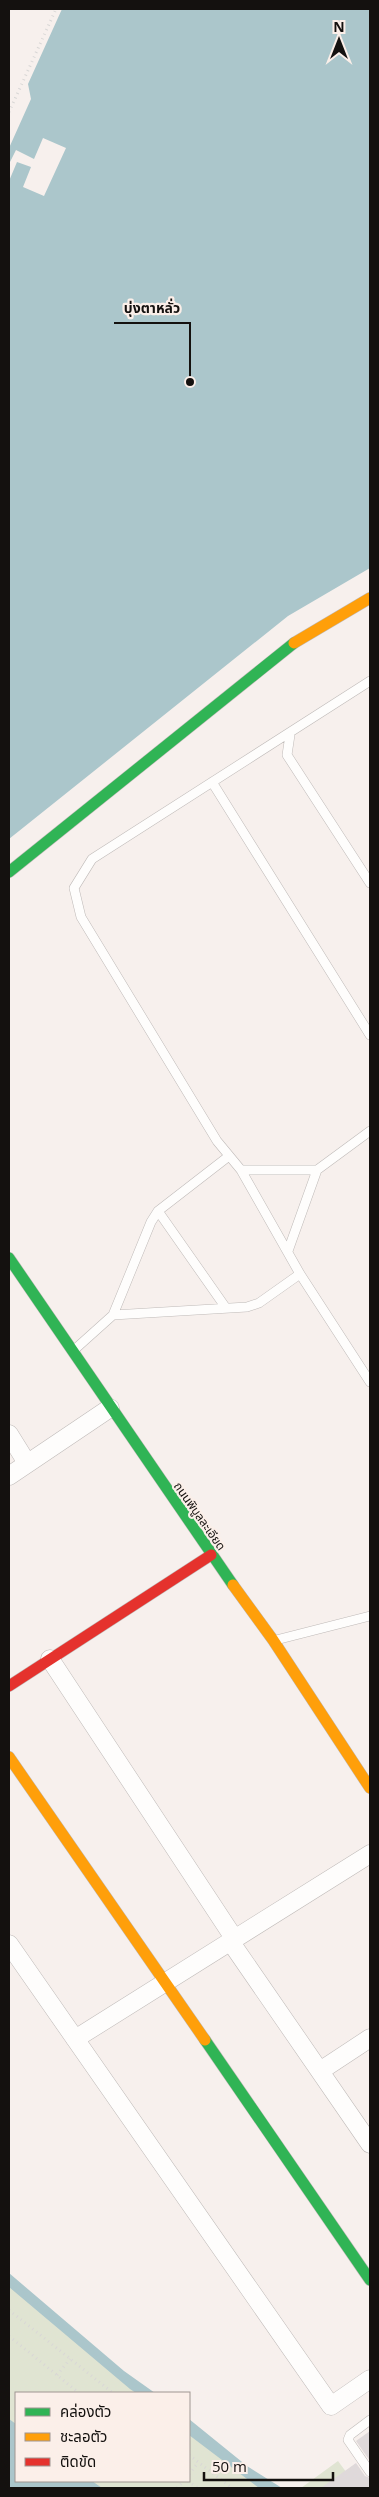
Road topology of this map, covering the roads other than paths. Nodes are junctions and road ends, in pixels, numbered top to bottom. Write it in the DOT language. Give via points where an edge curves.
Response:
graph roads {
  1 [pos="370,598"];
  2 [pos="370,681"];
  3 [pos="290,734"];
  4 [pos="212,782"];
  5 [pos="9,872"];
  6 [pos="370,883"];
  7 [pos="370,1035"];
  8 [pos="370,1131"];
  9 [pos="229,1156"];
  10 [pos="241,1170"];
  11 [pos="316,1170"];
  12 [pos="158,1211"];
  13 [pos="288,1251"];
  14 [pos="11,1267"];
  15 [pos="300,1274"];
  16 [pos="226,1308"];
  17 [pos="113,1315"];
  18 [pos="72,1351"];
  19 [pos="370,1382"];
  20 [pos="110,1408"];
  21 [pos="9,1434"];
  22 [pos="27,1463"];
  23 [pos="9,1476"];
  24 [pos="211,1555"];
  25 [pos="370,1616"];
  26 [pos="273,1640"];
  27 [pos="50,1659"];
  28 [pos="9,1686"];
  29 [pos="9,1757"];
  30 [pos="370,1788"];
  31 [pos="370,1854"];
  32 [pos="232,1940"];
  33 [pos="9,1944"];
  34 [pos="165,1982"];
  35 [pos="75,2038"];
  36 [pos="370,2038"];
  37 [pos="320,2071"];
  38 [pos="370,2144"];
  39 [pos="370,2280"];
  40 [pos="370,2379"];
  41 [pos="370,2420"];
  42 [pos="370,2472"];
  1 -- 5 [label="street" via="300,638"];
  2 -- 3 [label="lane"];
  3 -- 4 [label="lane"];
  3 -- 6 [label="lane" via="287,755"];
  4 -- 7 [label="lane"];
  4 -- 9 [label="lane" via="92,860 74,888 81,917"];
  8 -- 11 [label="lane"];
  9 -- 10 [label="lane"];
  9 -- 12 [label="lane"];
  10 -- 11 [label="lane"];
  10 -- 13 [label="lane"];
  11 -- 13 [label="lane"];
  12 -- 16 [label="lane"];
  12 -- 17 [label="lane"];
  13 -- 15 [label="lane"];
  14 -- 18 [label="street, ถนนพิบูลละเอียด"];
  15 -- 16 [label="lane" via="259,1303"];
  15 -- 19 [label="lane"];
  16 -- 17 [label="lane"];
  17 -- 18 [label="lane"];
  18 -- 20 [label="street, ถนนพิบูลละเอียด"];
  20 -- 22 [label="street"];
  20 -- 24 [label="street, ถนนพิบูลละเอียด"];
  21 -- 22 [label="street"];
  22 -- 23 [label="street"];
  24 -- 26 [label="street, ถนนพิบูลละเอียด"];
  24 -- 27 [label="street"];
  25 -- 26 [label="lane"];
  26 -- 30 [label="street, ถนนพิบูลละเอียด"];
  27 -- 28 [label="street"];
  27 -- 32 [label="street"];
  29 -- 34 [label="street"];
  31 -- 32 [label="street"];
  32 -- 34 [label="street"];
  32 -- 37 [label="street"];
  33 -- 35 [label="street"];
  34 -- 35 [label="street"];
  34 -- 39 [label="street"];
  35 -- 40 [label="street" via="331,2406"];
  36 -- 37 [label="street"];
  37 -- 38 [label="street"];
  41 -- 42 [label="lane" via="348,2440"];
}
